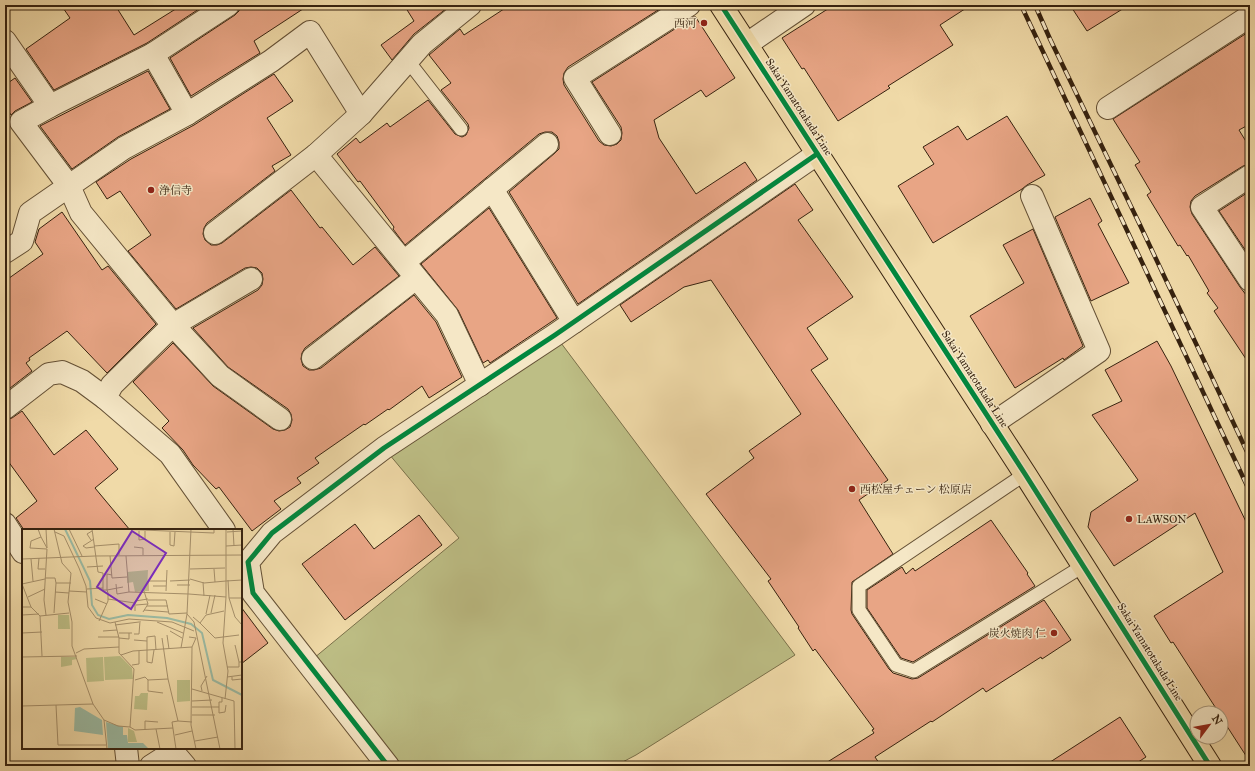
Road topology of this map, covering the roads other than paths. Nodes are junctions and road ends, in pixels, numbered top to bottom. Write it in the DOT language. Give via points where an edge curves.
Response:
graph roads {
  1 [pos="228,5"];
  2 [pos="468,5"];
  3 [pos="689,5"];
  4 [pos="721,5"];
  5 [pos="804,5"];
  6 [pos="1250,16"];
  7 [pos="5,41"];
  8 [pos="747,44"];
  9 [pos="153,54"];
  10 [pos="408,61"];
  11 [pos="50,106"];
  12 [pos="1108,108"];
  13 [pos="187,114"];
  14 [pos="361,114"];
  15 [pos="461,129"];
  16 [pos="610,134"];
  17 [pos="547,144"];
  18 [pos="817,154"];
  19 [pos="316,155"];
  20 [pos="1250,176"];
  21 [pos="69,186"];
  22 [pos="492,189"];
  23 [pos="1032,196"];
  24 [pos="215,233"];
  25 [pos="5,252"];
  26 [pos="410,270"];
  27 [pos="251,279"];
  28 [pos="1250,280"];
  29 [pos="574,322"];
  30 [pos="173,325"];
  31 [pos="313,358"];
  32 [pos="480,385"];
  33 [pos="105,398"];
  34 [pos="5,408"];
  35 [pos="280,419"];
  36 [pos="992,424"];
  37 [pos="1025,474"];
  38 [pos="5,524"];
  39 [pos="223,529"];
  40 [pos="22,550"];
  41 [pos="245,557"];
  42 [pos="1083,566"];
  43 [pos="126,749"];
  44 [pos="128,766"];
  45 [pos="151,766"];
  46 [pos="185,766"];
  47 [pos="388,766"];
  48 [pos="1210,766"];
  1 -- 9 [label="street"];
  2 -- 10 [label="street" via="422,44"];
  3 -- 16 [label="street" via="575,78"];
  4 -- 8 [label="main road, Sakai Yamatotakada Line"];
  5 -- 8 [label="street"];
  6 -- 12 [label="street"];
  7 -- 11 [label="street"];
  8 -- 18 [label="main road, Sakai Yamatotakada Line"];
  9 -- 11 [label="street"];
  9 -- 13 [label="street"];
  10 -- 14 [label="street"];
  10 -- 15 [label="lane"];
  11 -- 21 [label="street" via="21,122"];
  13 -- 14 [label="street" via="271,62 310,32"];
  13 -- 21 [label="street" via="124,148"];
  14 -- 19 [label="street"];
  17 -- 22 [label="street"];
  18 -- 29 [label="street"];
  18 -- 36 [label="main road, Sakai Yamatotakada Line"];
  19 -- 24 [label="street"];
  19 -- 26 [label="street"];
  20 -- 28 [label="street" via="1202,207"];
  21 -- 25 [label="street" via="30,213 22,241"];
  21 -- 30 [label="street" via="81,212"];
  22 -- 26 [label="street"];
  22 -- 29 [label="street"];
  23 -- 36 [label="street" via="1099,351"];
  26 -- 31 [label="street"];
  26 -- 32 [label="street" via="447,315"];
  27 -- 30 [label="street"];
  29 -- 32 [label="street"];
  30 -- 33 [label="street" via="112,385"];
  30 -- 35 [label="street" via="220,376"];
  32 -- 41 [label="street" via="384,448 272,533"];
  33 -- 34 [label="street" via="82,381 62,372 49,374"];
  33 -- 39 [label="street" via="170,454"];
  36 -- 37 [label="main road, Sakai Yamatotakada Line"];
  37 -- 42 [label="main road, Sakai Yamatotakada Line"];
  37 -- 42 [label="lane" via="859,586 859,610 896,665 914,671"];
  38 -- 40 [label="street"];
  41 -- 47 [label="street" via="253,593"];
  42 -- 48 [label="main road, Sakai Yamatotakada Line"];
  43 -- 44 [label="street"];
  45 -- 46 [label="street" via="173,752"];
}
